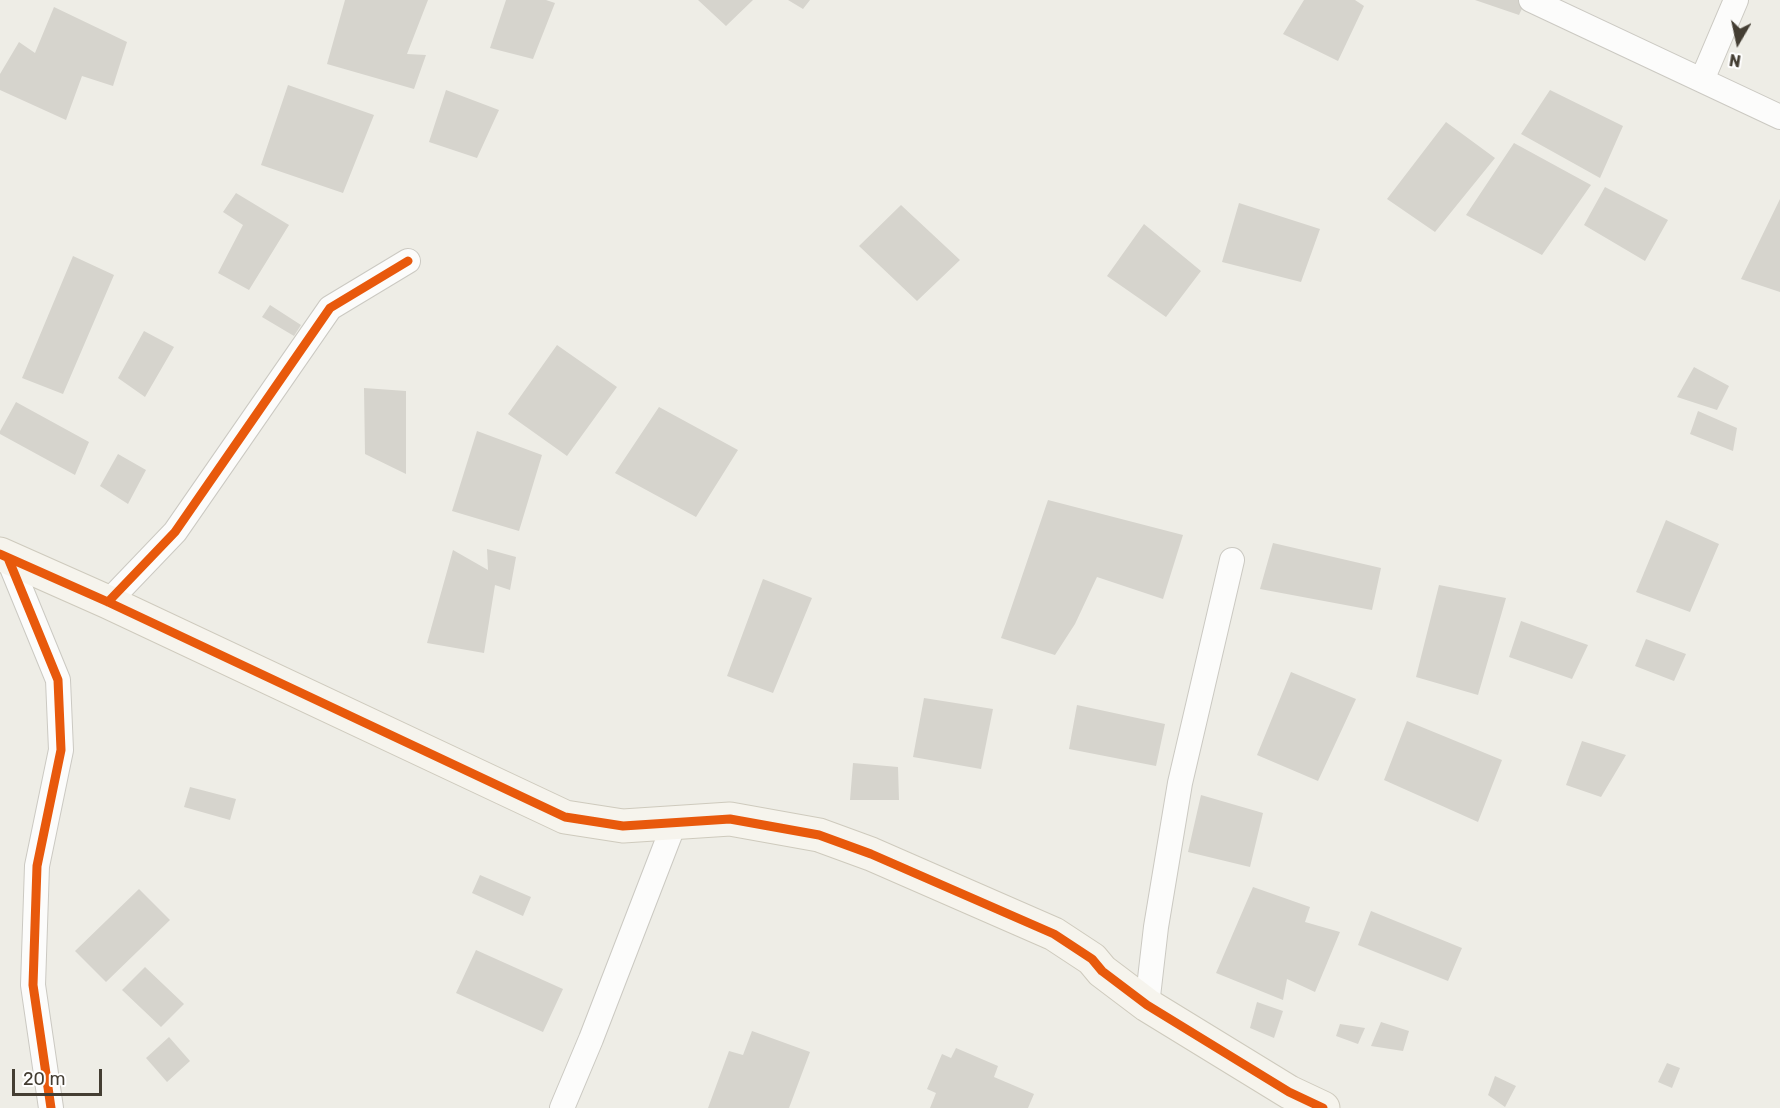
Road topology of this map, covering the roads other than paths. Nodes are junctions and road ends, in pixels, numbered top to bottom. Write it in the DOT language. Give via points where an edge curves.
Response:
graph roads {
  1 [pos="1531,0"];
  2 [pos="1736,0"];
  3 [pos="1702,80"];
  4 [pos="1780,117"];
  5 [pos="408,261"];
  6 [pos="4,556"];
  7 [pos="1232,560"];
  8 [pos="108,602"];
  9 [pos="675,824"];
  10 [pos="1147,1005"];
  11 [pos="51,1108"];
  12 [pos="562,1108"];
  13 [pos="1323,1108"];
  1 -- 3 [label="street"];
  2 -- 3 [label="street"];
  3 -- 4 [label="street"];
  5 -- 8 [label="street" via="330,308 175,532"];
  6 -- 8 [label="street"];
  6 -- 11 [label="street" via="58,680 61,750 37,867 33,985"];
  7 -- 10 [label="street" via="1180,783"];
  8 -- 9 [label="street" via="565,817 623,826"];
  9 -- 10 [label="street" via="730,819 819,835 871,854 1054,934 1092,959"];
  9 -- 12 [label="street"];
  10 -- 13 [label="street" via="1289,1092"];
}
